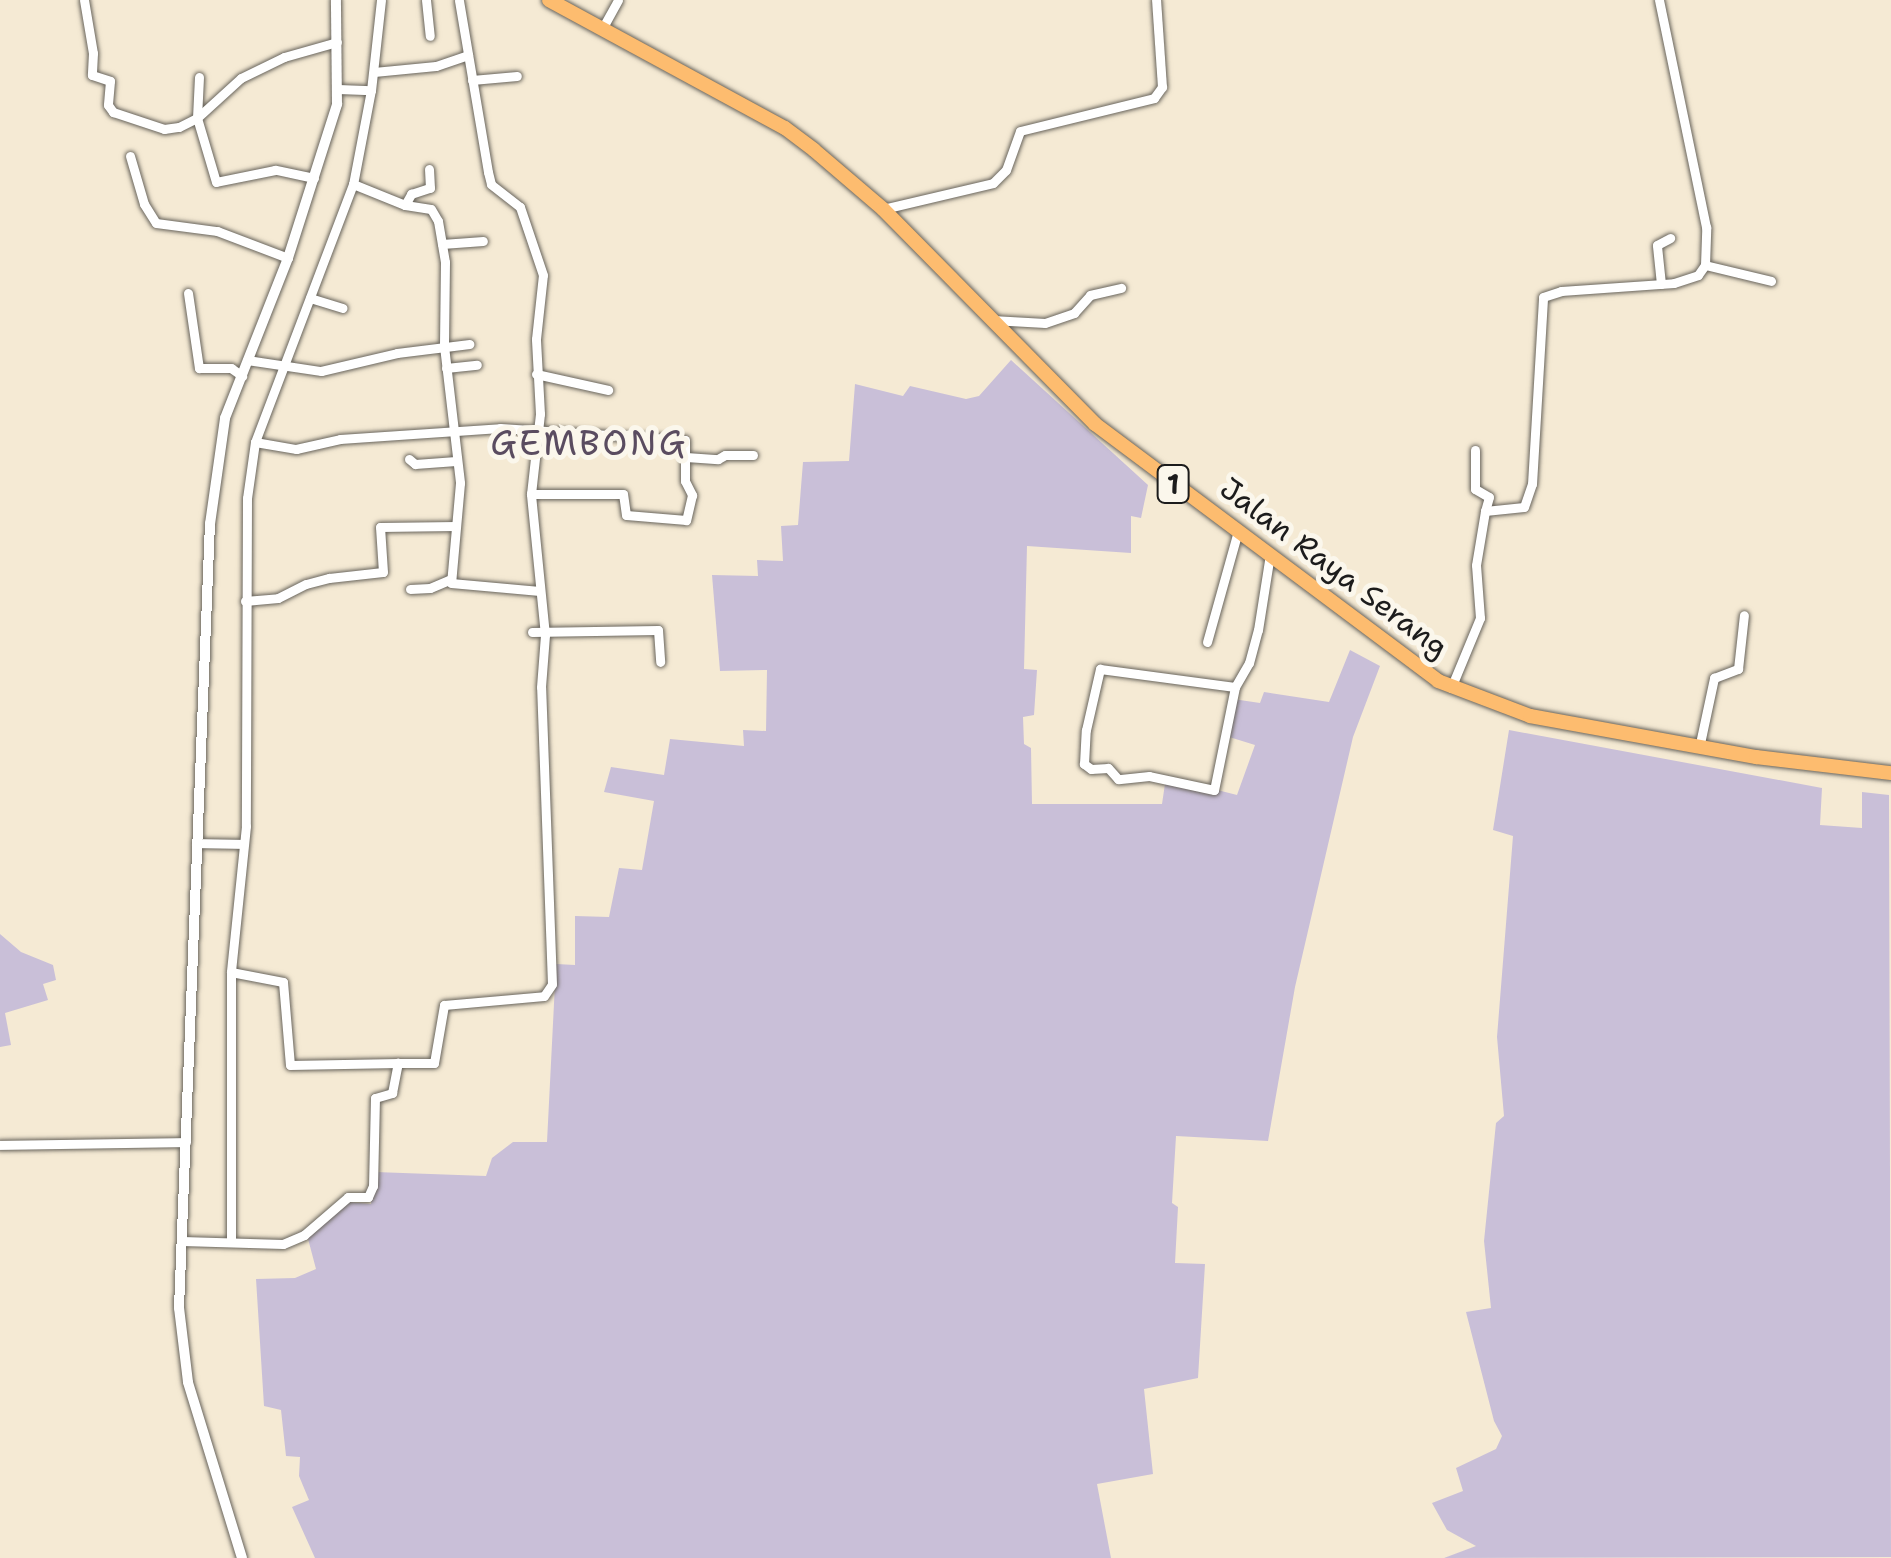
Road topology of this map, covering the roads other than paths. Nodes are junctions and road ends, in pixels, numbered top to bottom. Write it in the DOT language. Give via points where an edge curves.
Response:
graph roads {
  1 [pos="84,0"];
  2 [pos="336,0"];
  3 [pos="380,0"];
  4 [pos="426,0"];
  5 [pos="458,0"];
  6 [pos="549,0"];
  7 [pos="618,0"];
  8 [pos="1156,0"];
  9 [pos="1658,0"];
  10 [pos="602,29"];
  11 [pos="430,36"];
  12 [pos="337,42"];
  13 [pos="468,55"];
  14 [pos="374,72"];
  15 [pos="517,76"];
  16 [pos="198,77"];
  17 [pos="472,80"];
  18 [pos="344,88"];
  19 [pos="368,89"];
  20 [pos="198,118"];
  21 [pos="130,156"];
  22 [pos="430,169"];
  23 [pos="314,178"];
  24 [pos="353,184"];
  25 [pos="406,205"];
  26 [pos="883,209"];
  27 [pos="1670,238"];
  28 [pos="482,242"];
  29 [pos="442,244"];
  30 [pos="288,258"];
  31 [pos="1705,265"];
  32 [pos="1771,282"];
  33 [pos="1662,284"];
  34 [pos="1121,288"];
  35 [pos="188,293"];
  36 [pos="310,298"];
  37 [pos="343,308"];
  38 [pos="990,320"];
  39 [pos="469,344"];
  40 [pos="444,346"];
  41 [pos="247,360"];
  42 [pos="477,365"];
  43 [pos="281,366"];
  44 [pos="446,368"];
  45 [pos="536,374"];
  46 [pos="242,376"];
  47 [pos="608,390"];
  48 [pos="538,430"];
  49 [pos="453,432"];
  50 [pos="254,442"];
  51 [pos="1475,450"];
  52 [pos="752,455"];
  53 [pos="686,456"];
  54 [pos="409,459"];
  55 [pos="456,461"];
  56 [pos="530,494"];
  57 [pos="1485,511"];
  58 [pos="456,526"];
  59 [pos="1238,528"];
  60 [pos="1270,552"];
  61 [pos="450,579"];
  62 [pos="410,589"];
  63 [pos="540,592"];
  64 [pos="245,601"];
  65 [pos="1744,615"];
  66 [pos="532,632"];
  67 [pos="545,635"];
  68 [pos="1207,642"];
  69 [pos="660,662"];
  70 [pos="1235,686"];
  71 [pos="1451,688"];
  72 [pos="1699,748"];
  73 [pos="1891,772"];
  74 [pos="196,843"];
  75 [pos="240,844"];
  76 [pos="230,972"];
  77 [pos="398,1063"];
  78 [pos="186,1142"];
  79 [pos="0,1145"];
  80 [pos="227,1240"];
  81 [pos="182,1241"];
  82 [pos="242,1558"];
  1 -- 20 [label="street" via="92,74 110,81 111,111 164,129"];
  2 -- 12 [label="street"];
  3 -- 14 [label="street"];
  4 -- 11 [label="street"];
  5 -- 13 [label="street"];
  6 -- 10 [label="highway, Jalan Raya Serang / 1"];
  7 -- 10 [label="street"];
  8 -- 26 [label="street" via="1162,87 1154,98 1020,131 1002,178"];
  9 -- 31 [label="street" via="1706,227"];
  10 -- 26 [label="highway, Jalan Raya Serang / 1" via="785,128"];
  12 -- 18 [label="street"];
  12 -- 20 [label="street" via="284,56 241,78"];
  13 -- 14 [label="street" via="436,66"];
  13 -- 17 [label="street"];
  14 -- 19 [label="street"];
  15 -- 17 [label="street"];
  16 -- 20 [label="street"];
  17 -- 45 [label="street" via="492,184 520,207 543,275"];
  18 -- 19 [label="street"];
  18 -- 23 [label="street"];
  19 -- 24 [label="street"];
  20 -- 23 [label="street" via="215,182 275,170"];
  21 -- 30 [label="street" via="156,223 216,231"];
  22 -- 25 [label="street" via="430,188 411,194"];
  23 -- 30 [label="street"];
  24 -- 25 [label="street"];
  24 -- 36 [label="street"];
  25 -- 29 [label="street" via="435,212"];
  26 -- 38 [label="highway, Jalan Raya Serang / 1"];
  27 -- 33 [label="street" via="1657,245"];
  28 -- 29 [label="street"];
  29 -- 40 [label="street"];
  30 -- 41 [label="street"];
  31 -- 32 [label="street"];
  31 -- 33 [label="street" via="1698,274"];
  33 -- 57 [label="street" via="1543,297 1532,484 1524,507"];
  34 -- 38 [label="street" via="1090,294 1074,313 1045,323"];
  35 -- 46 [label="street" via="199,368 230,368"];
  36 -- 37 [label="street"];
  36 -- 43 [label="street"];
  38 -- 59 [label="highway, Jalan Raya Serang / 1" via="1120,445"];
  39 -- 40 [label="street"];
  40 -- 43 [label="street" via="321,372"];
  40 -- 44 [label="street"];
  41 -- 43 [label="street"];
  41 -- 46 [label="street"];
  42 -- 44 [label="street"];
  43 -- 50 [label="street"];
  44 -- 49 [label="street"];
  45 -- 47 [label="street"];
  45 -- 48 [label="street"];
  46 -- 74 [label="street" via="214,476"];
  48 -- 49 [label="street"];
  48 -- 53 [label="street" via="681,438"];
  48 -- 56 [label="street"];
  49 -- 50 [label="street" via="340,439 296,449"];
  49 -- 55 [label="street"];
  50 -- 64 [label="street"];
  51 -- 57 [label="street" via="1474,489 1489,497"];
  52 -- 53 [label="street"];
  53 -- 56 [label="street" via="692,495 686,520 626,515 623,494"];
  54 -- 55 [label="street"];
  55 -- 58 [label="street"];
  56 -- 63 [label="street"];
  57 -- 71 [label="street" via="1476,565 1480,618"];
  58 -- 61 [label="street"];
  58 -- 64 [label="street" via="380,527 383,572 329,578 278,598"];
  59 -- 60 [label="highway, Jalan Raya Serang / 1"];
  59 -- 68 [label="street"];
  60 -- 70 [label="street" via="1258,630"];
  60 -- 71 [label="highway, Jalan Raya Serang / 1"];
  61 -- 62 [label="street"];
  61 -- 63 [label="street" via="458,586"];
  63 -- 67 [label="street"];
  64 -- 75 [label="street"];
  65 -- 72 [label="street" via="1738,669 1714,678"];
  66 -- 67 [label="street"];
  67 -- 69 [label="street" via="658,630"];
  67 -- 77 [label="street" via="551,990 544,996 445,1003 434,1063"];
  70 -- 70 [label="street" via="1100,669 1084,764 1108,768 1118,780 1149,776 1214,790"];
  71 -- 72 [label="highway, Jalan Raya Serang / 1" via="1530,716"];
  72 -- 73 [label="highway, Jalan Raya Serang / 1"];
  74 -- 75 [label="street"];
  74 -- 78 [label="street"];
  75 -- 76 [label="street"];
  76 -- 77 [label="street" via="283,982 290,1065"];
  76 -- 80 [label="street"];
  77 -- 80 [label="street" via="392,1093 375,1100 368,1197 348,1197 296,1240"];
  78 -- 79 [label="street"];
  78 -- 81 [label="street"];
  80 -- 81 [label="street"];
  81 -- 82 [label="street" via="184,1363"];
}
